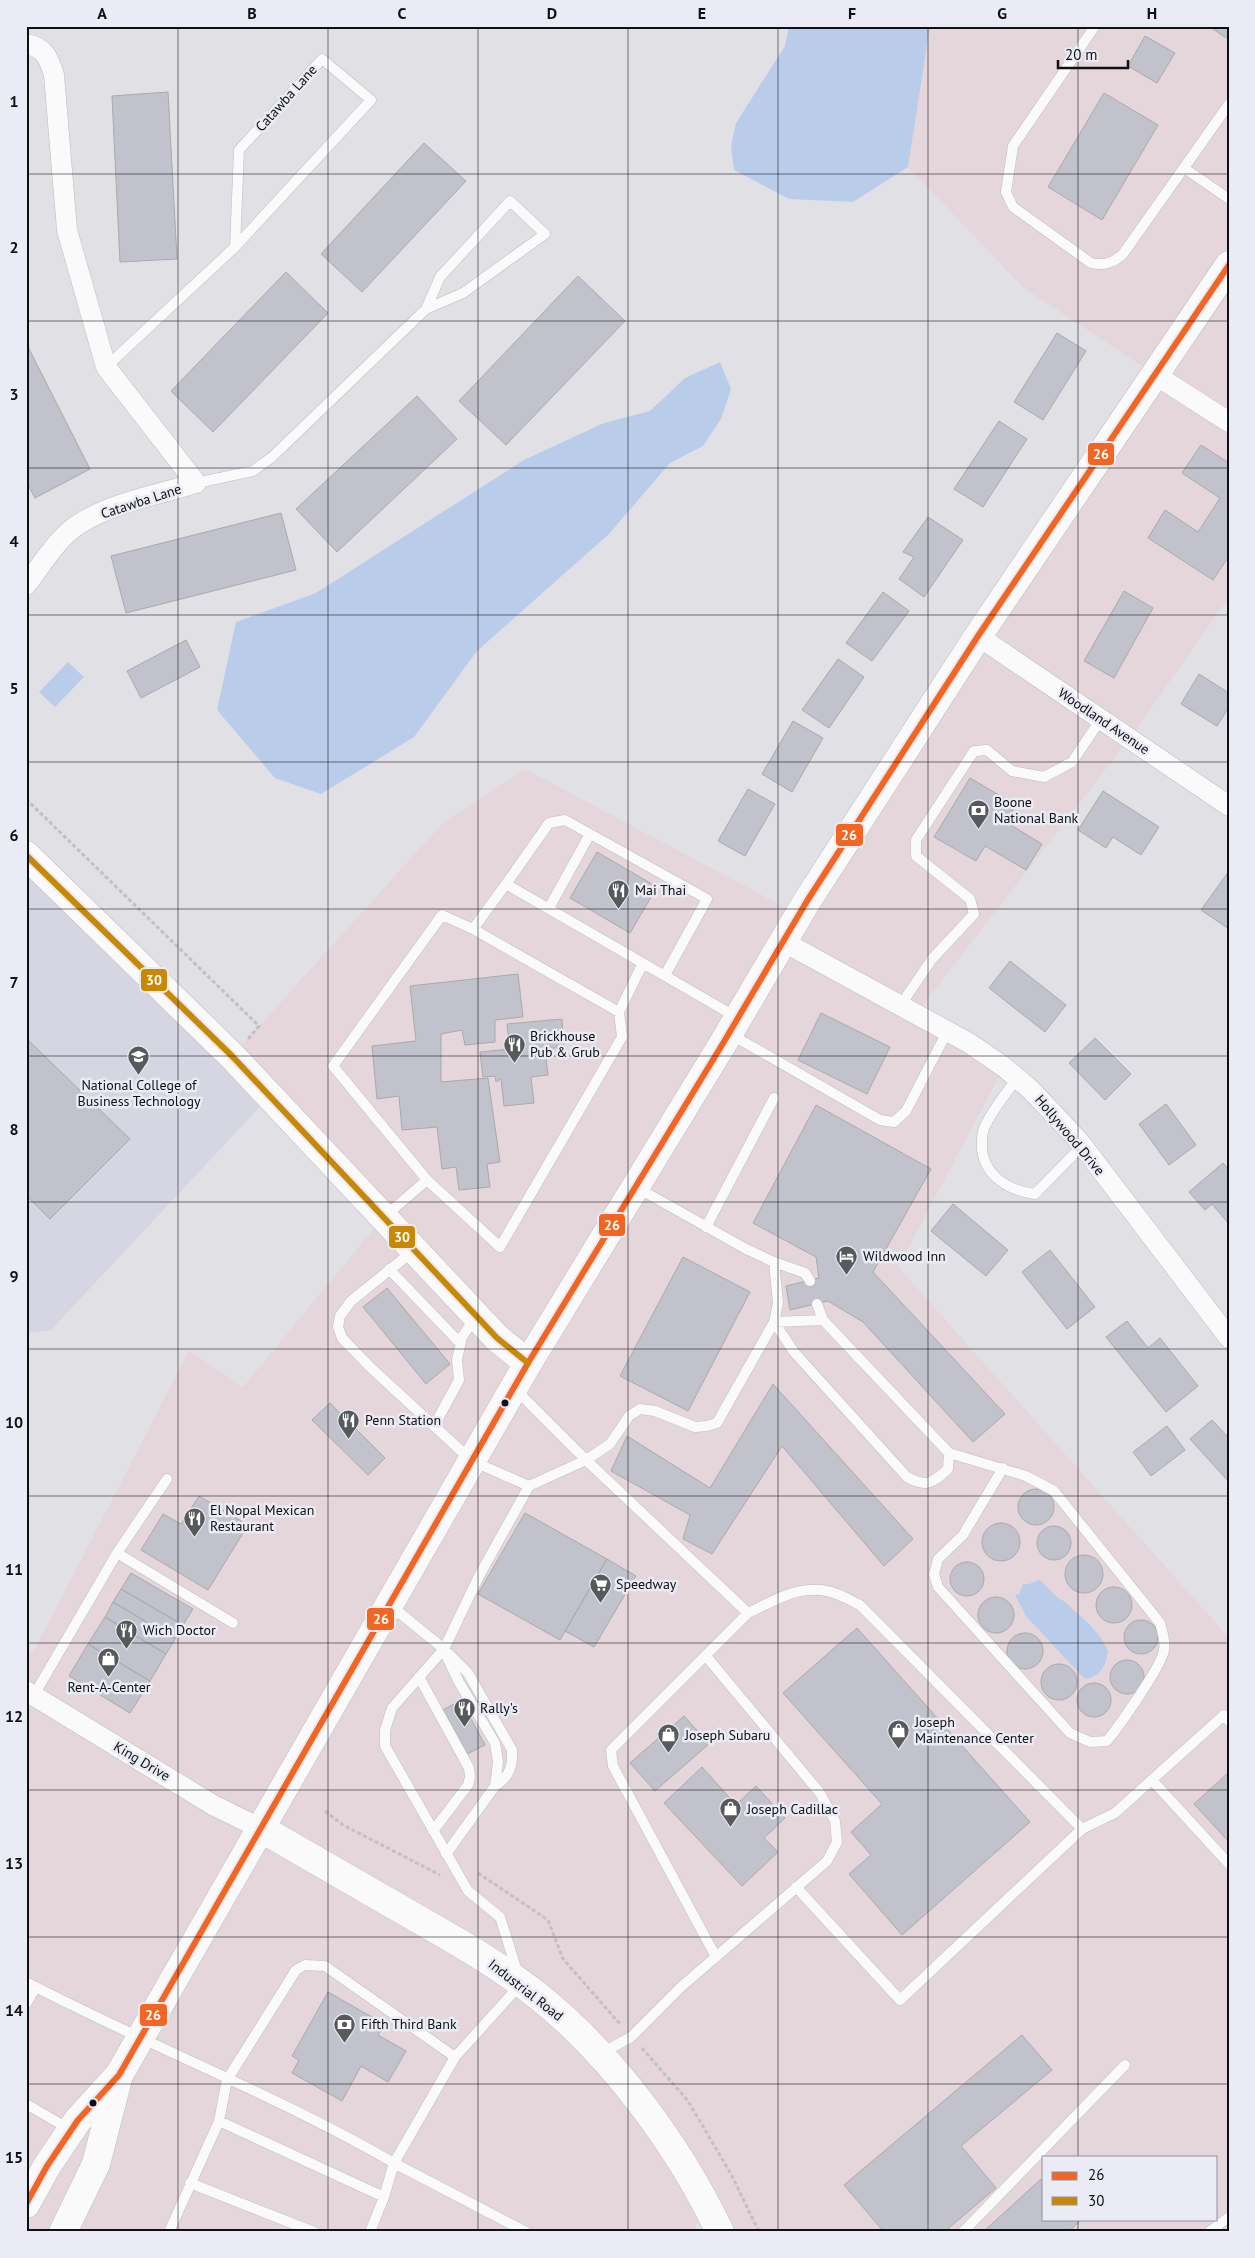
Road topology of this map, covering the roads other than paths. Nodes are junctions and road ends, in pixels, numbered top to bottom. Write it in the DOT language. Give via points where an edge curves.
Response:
graph roads {
  1 [pos="1095,26"];
  2 [pos="26,44"];
  3 [pos="1229,104"];
  4 [pos="1184,168"];
  5 [pos="1229,199"];
  6 [pos="235,247"];
  7 [pos="1229,265"];
  8 [pos="426,309"];
  9 [pos="106,367"];
  10 [pos="1154,374"];
  11 [pos="1229,422"];
  12 [pos="196,483"];
  13 [pos="26,585"];
  14 [pos="978,636"];
  15 [pos="1100,719"];
  16 [pos="1229,806"];
  17 [pos="590,834"];
  18 [pos="26,855"];
  19 [pos="506,884"];
  20 [pos="549,908"];
  21 [pos="473,929"];
  22 [pos="784,942"];
  23 [pos="644,963"];
  24 [pos="664,975"];
  25 [pos="900,1006"];
  26 [pos="619,1012"];
  27 [pos="734,1026"];
  28 [pos="948,1032"];
  29 [pos="1017,1078"];
  30 [pos="774,1098"];
  31 [pos="1082,1146"];
  32 [pos="427,1180"];
  33 [pos="636,1187"];
  34 [pos="383,1218"];
  35 [pos="706,1227"];
  36 [pos="414,1250"];
  37 [pos="774,1262"];
  38 [pos="389,1269"];
  39 [pos="810,1280"];
  40 [pos="817,1304"];
  41 [pos="476,1316"];
  42 [pos="823,1320"];
  43 [pos="774,1322"];
  44 [pos="1229,1338"];
  45 [pos="460,1343"];
  46 [pos="528,1363"];
  47 [pos="514,1388"];
  48 [pos="434,1426"];
  49 [pos="949,1453"];
  50 [pos="586,1460"];
  51 [pos="472,1461"];
  52 [pos="1003,1468"];
  53 [pos="167,1479"];
  54 [pos="529,1486"];
  55 [pos="117,1553"];
  56 [pos="389,1604"];
  57 [pos="748,1613"];
  58 [pos="233,1623"];
  59 [pos="444,1649"];
  60 [pos="706,1656"];
  61 [pos="419,1677"];
  62 [pos="30,1693"];
  63 [pos="1226,1718"];
  64 [pos="1152,1780"];
  65 [pos="495,1786"];
  66 [pos="260,1828"];
  67 [pos="1082,1829"];
  68 [pos="433,1831"];
  69 [pos="446,1854"];
  70 [pos="1229,1864"];
  71 [pos="796,1887"];
  72 [pos="716,1957"];
  73 [pos="31,1984"];
  74 [pos="521,1984"];
  75 [pos="26,2004"];
  76 [pos="139,2039"];
  77 [pos="599,2055"];
  78 [pos="455,2057"];
  79 [pos="1125,2065"];
  80 [pos="119,2075"];
  81 [pos="227,2080"];
  82 [pos="26,2104"];
  83 [pos="219,2121"];
  84 [pos="71,2130"];
  85 [pos="394,2163"];
  86 [pos="190,2183"];
  87 [pos="384,2197"];
  88 [pos="26,2204"];
  89 [pos="1229,2217"];
  90 [pos="63,2232"];
  91 [pos="169,2232"];
  92 [pos="314,2232"];
  93 [pos="370,2232"];
  94 [pos="526,2232"];
  95 [pos="720,2232"];
  96 [pos="963,2232"];
  97 [pos="1209,2232"];
  1 -- 4 [label="lane" via="1013,146 1007,183 1008,200 1052,235 1100,265 1123,254"];
  2 -- 9 [label="street, Catawba Lane" via="40,48 46,54 54,75 67,230"];
  3 -- 4 [label="lane"];
  4 -- 5 [label="lane"];
  6 -- 6 [label="lane, Catawba Lane" via="371,100 322,59 239,150"];
  6 -- 9 [label="lane, Catawba Lane"];
  7 -- 10 [label="main road"];
  8 -- 8 [label="lane, Catawba Lane" via="440,277 510,201 544,234 463,293"];
  8 -- 12 [label="lane, Catawba Lane" via="272,457 253,471"];
  9 -- 12 [label="street, Catawba Lane"];
  10 -- 11 [label="street"];
  10 -- 14 [label="main road"];
  12 -- 13 [label="street, Catawba Lane" via="107,510 78,524"];
  14 -- 15 [label="street, Woodland Avenue"];
  14 -- 22 [label="main road" via="807,901"];
  15 -- 16 [label="street, Woodland Avenue"];
  15 -- 25 [label="lane" via="1072,762 1044,777 1012,771 987,750 974,752 916,840 916,856 970,899 974,914 932,959"];
  17 -- 19 [label="lane" via="565,820 549,823"];
  17 -- 20 [label="lane"];
  17 -- 24 [label="lane" via="707,899"];
  18 -- 34 [label="main road" via="232,1056"];
  19 -- 20 [label="lane"];
  19 -- 21 [label="lane"];
  20 -- 23 [label="lane"];
  21 -- 26 [label="lane"];
  21 -- 32 [label="lane" via="442,916 333,1066"];
  22 -- 25 [label="street, Hollywood Drive"];
  22 -- 27 [label="main road"];
  23 -- 24 [label="lane"];
  23 -- 26 [label="lane"];
  24 -- 27 [label="lane"];
  25 -- 28 [label="street, Hollywood Drive"];
  26 -- 32 [label="lane" via="622,1037 500,1246"];
  27 -- 28 [label="lane" via="796,1073 880,1120 894,1122 906,1112"];
  27 -- 33 [label="main road"];
  28 -- 29 [label="street, Hollywood Drive"];
  29 -- 31 [label="street, Hollywood Drive" via="1061,1120"];
  29 -- 31 [label="lane" via="984,1128 983,1158 992,1175 1018,1192 1036,1194"];
  30 -- 35 [label="lane"];
  31 -- 44 [label="street, Hollywood Drive"];
  32 -- 34 [label="lane"];
  33 -- 35 [label="lane"];
  33 -- 46 [label="main road"];
  34 -- 36 [label="main road"];
  35 -- 37 [label="lane"];
  36 -- 38 [label="lane"];
  36 -- 41 [label="main road"];
  37 -- 39 [label="lane" via="805,1273"];
  37 -- 43 [label="lane" via="778,1303"];
  38 -- 45 [label="lane"];
  38 -- 48 [label="lane" via="351,1301 340,1316 338,1327 342,1338 369,1366"];
  40 -- 42 [label="lane"];
  41 -- 45 [label="lane"];
  41 -- 46 [label="main road"];
  42 -- 43 [label="lane"];
  42 -- 49 [label="lane"];
  43 -- 49 [label="lane" via="794,1352 907,1477 920,1484 934,1482 948,1469"];
  43 -- 50 [label="lane" via="717,1423 695,1427 655,1411 640,1409 629,1416 610,1444"];
  45 -- 48 [label="lane" via="457,1360 459,1380"];
  46 -- 47 [label="main road"];
  47 -- 50 [label="lane"];
  47 -- 51 [label="main road"];
  48 -- 51 [label="lane"];
  49 -- 52 [label="lane"];
  50 -- 54 [label="lane"];
  50 -- 57 [label="lane"];
  51 -- 54 [label="lane"];
  51 -- 56 [label="main road"];
  52 -- 52 [label="lane" via="1054,1491 1160,1623 1164,1650 1158,1665 1107,1741 1090,1742 1070,1733 938,1587 934,1574 938,1559 963,1534"];
  53 -- 55 [label="lane"];
  54 -- 59 [label="lane" via="478,1576"];
  55 -- 58 [label="lane"];
  55 -- 62 [label="lane"];
  56 -- 59 [label="lane"];
  56 -- 66 [label="main road"];
  57 -- 60 [label="lane"];
  57 -- 67 [label="lane" via="788,1594 810,1590 828,1591 860,1605"];
  59 -- 61 [label="lane"];
  59 -- 65 [label="lane" via="459,1682 495,1743 498,1762"];
  59 -- 65 [label="lane" via="468,1674 512,1750 513,1764 505,1780"];
  60 -- 71 [label="lane" via="820,1793 835,1821 837,1842 827,1860"];
  60 -- 72 [label="lane" via="611,1750 613,1766"];
  61 -- 68 [label="lane" via="392,1708 384,1746"];
  61 -- 68 [label="lane" via="469,1768 470,1776 468,1785"];
  62 -- 66 [label="street, King Drive" via="213,1805"];
  63 -- 64 [label="lane"];
  64 -- 67 [label="lane" via="1116,1812"];
  64 -- 70 [label="lane"];
  65 -- 69 [label="lane"];
  66 -- 74 [label="main road, Industrial Road" via="487,1959"];
  66 -- 76 [label="main road"];
  67 -- 71 [label="lane" via="900,2000"];
  68 -- 69 [label="lane"];
  69 -- 74 [label="lane" via="468,1892 500,1917"];
  71 -- 72 [label="lane"];
  72 -- 77 [label="lane" via="631,2037"];
  73 -- 75 [label="lane"];
  73 -- 76 [label="lane"];
  74 -- 77 [label="main road, Industrial Road" via="539,1997"];
  74 -- 78 [label="lane"];
  76 -- 80 [label="main road"];
  76 -- 81 [label="lane"];
  77 -- 95 [label="main road, Industrial Road" via="670,2144 706,2202"];
  78 -- 81 [label="lane" via="325,1966 314,1964 296,1970"];
  78 -- 85 [label="lane"];
  79 -- 96 [label="lane"];
  80 -- 84 [label="main road"];
  80 -- 90 [label="main road" via="96,2164"];
  81 -- 83 [label="lane"];
  81 -- 85 [label="lane" via="334,2129"];
  82 -- 84 [label="lane"];
  83 -- 86 [label="lane"];
  83 -- 87 [label="lane"];
  84 -- 88 [label="main road"];
  85 -- 87 [label="lane"];
  85 -- 94 [label="lane"];
  86 -- 91 [label="lane"];
  86 -- 92 [label="lane"];
  87 -- 93 [label="lane"];
  89 -- 97 [label="lane"];
}
